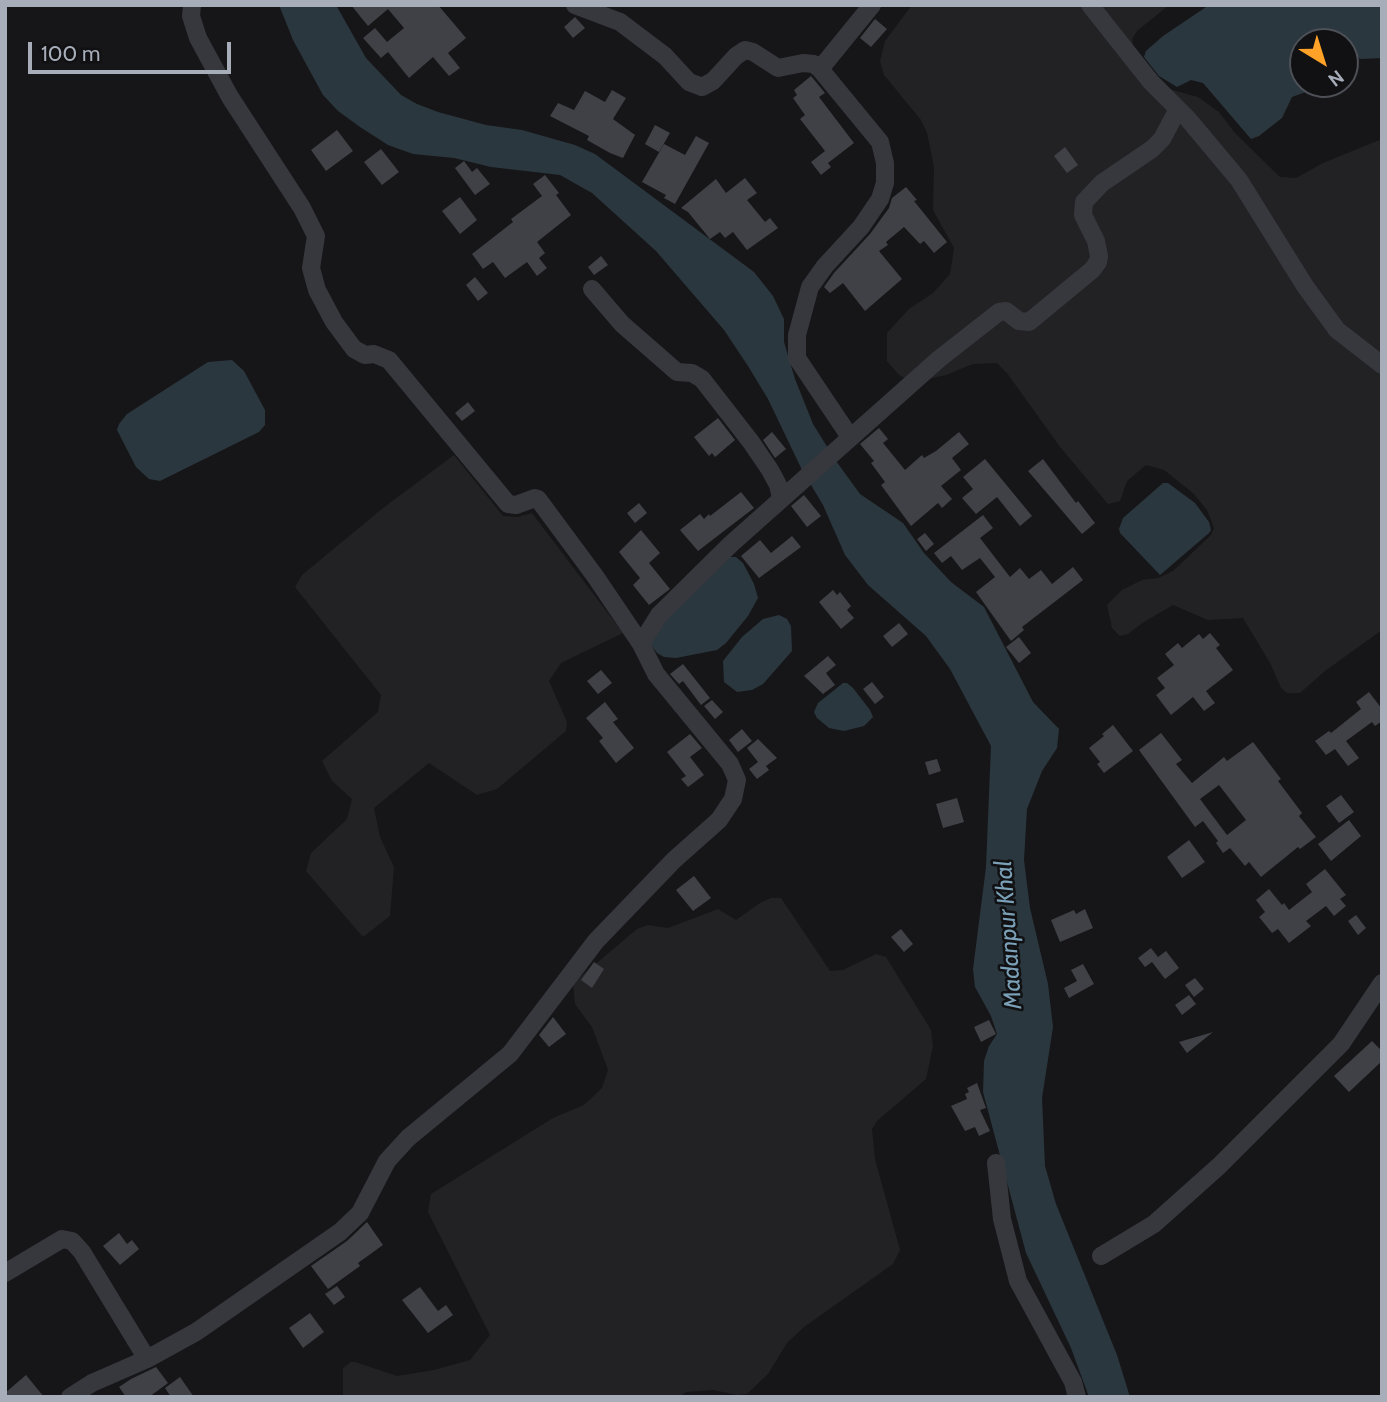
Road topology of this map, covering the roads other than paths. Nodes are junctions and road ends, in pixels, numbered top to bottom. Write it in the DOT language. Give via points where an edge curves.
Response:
graph roads {
  1 [pos="191,5"];
  2 [pos="575,5"];
  3 [pos="872,5"];
  4 [pos="1090,5"];
  5 [pos="820,69"];
  6 [pos="1178,109"];
  7 [pos="592,289"];
  8 [pos="1382,365"];
  9 [pos="850,437"];
  10 [pos="781,498"];
  11 [pos="641,644"];
  12 [pos="1382,983"];
  13 [pos="996,1163"];
  14 [pos="1101,1256"];
  15 [pos="5,1273"];
  16 [pos="147,1359"];
  17 [pos="70,1397"];
  18 [pos="1077,1397"];
  1 -- 11 [label="street" via="198,38 316,236 311,268 334,322 354,349 389,360 508,504 538,499"];
  2 -- 5 [label="street" via="620,22 665,56 689,82 702,87 745,50 778,68 803,63"];
  3 -- 5 [label="street"];
  4 -- 6 [label="street"];
  5 -- 9 [label="street" via="880,142 885,163 880,199 810,287 797,335 797,358"];
  6 -- 8 [label="street" via="1239,180 1304,286 1337,330"];
  6 -- 9 [label="street" via="1152,149 1102,183 1084,202 1083,215 1099,256 1092,270 1029,322 999,312"];
  7 -- 10 [label="street" via="622,324 677,372 702,379 770,470"];
  9 -- 10 [label="street"];
  10 -- 11 [label="street" via="659,615"];
  11 -- 16 [label="street" via="656,674 730,764 737,780 733,799 719,820 596,941 510,1054 387,1161 360,1213 196,1332"];
  12 -- 14 [label="street" via="1341,1044 1219,1167 1154,1224"];
  13 -- 18 [label="street" via="1002,1219 1017,1281"];
  15 -- 16 [label="street" via="62,1240 72,1241"];
  16 -- 17 [label="street"];
}
